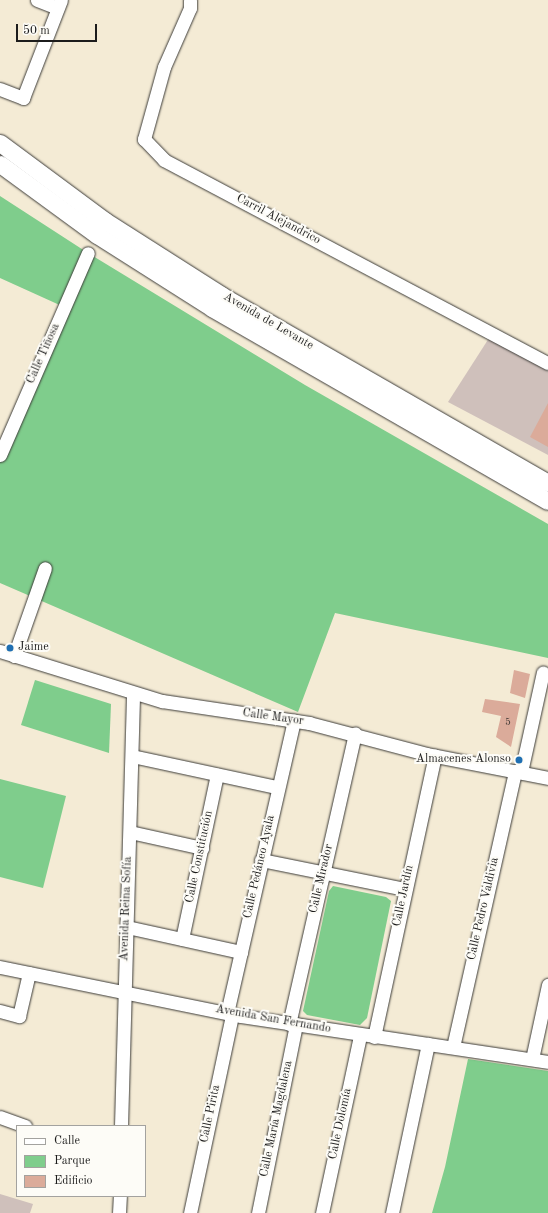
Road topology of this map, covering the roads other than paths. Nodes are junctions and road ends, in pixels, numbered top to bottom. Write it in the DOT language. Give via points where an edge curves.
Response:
graph roads {
  1 [pos="37,0"];
  2 [pos="190,0"];
  3 [pos="60,4"];
  4 [pos="0,89"];
  5 [pos="0,143"];
  6 [pos="0,164"];
  7 [pos="88,253"];
  8 [pos="548,363"];
  9 [pos="0,455"];
  10 [pos="548,483"];
  11 [pos="548,501"];
  12 [pos="45,568"];
  13 [pos="0,651"];
  14 [pos="14,656"];
  15 [pos="543,672"];
  16 [pos="134,692"];
  17 [pos="294,721"];
  18 [pos="355,733"];
  19 [pos="132,756"];
  20 [pos="435,756"];
  21 [pos="518,772"];
  22 [pos="217,775"];
  23 [pos="548,778"];
  24 [pos="278,787"];
  25 [pos="130,832"];
  26 [pos="202,848"];
  27 [pos="261,860"];
  28 [pos="323,872"];
  29 [pos="406,889"];
  30 [pos="127,927"];
  31 [pos="182,939"];
  32 [pos="241,952"];
  33 [pos="0,967"];
  34 [pos="29,973"];
  35 [pos="548,985"];
  36 [pos="125,991"];
  37 [pos="0,1011"];
  38 [pos="229,1014"];
  39 [pos="293,1024"];
  40 [pos="360,1035"];
  41 [pos="374,1037"];
  42 [pos="428,1044"];
  43 [pos="453,1047"];
  44 [pos="532,1059"];
  45 [pos="548,1062"];
  46 [pos="0,1117"];
  47 [pos="23,1125"];
  48 [pos="121,1125"];
  49 [pos="120,1197"];
  50 [pos="121,1213"];
  51 [pos="190,1213"];
  52 [pos="258,1213"];
  53 [pos="322,1213"];
  54 [pos="392,1213"];
  1 -- 3 [label="street"];
  2 -- 8 [label="street, Carril Alejandrico" via="190,8 164,67 144,139 164,160"];
  3 -- 4 [label="street" via="23,98"];
  5 -- 10 [label="main road, Avenida de Levante" via="105,221 221,295"];
  6 -- 11 [label="main road, Avenida de Levante" via="98,236 199,300"];
  7 -- 9 [label="street, Calle Tiñosa"];
  12 -- 14 [label="street"];
  13 -- 14 [label="street, Calle Mayor"];
  14 -- 16 [label="street, Calle Mayor"];
  15 -- 21 [label="street, Calle Pedro Valdivia"];
  16 -- 17 [label="street, Calle Mayor" via="175,704"];
  16 -- 19 [label="street, Avenida Reina Sofía"];
  17 -- 18 [label="street, Calle Mayor"];
  17 -- 24 [label="street, Calle Pedáneo Ayala"];
  18 -- 20 [label="street, Calle Mayor"];
  18 -- 28 [label="street, Calle Mirador"];
  19 -- 22 [label="street"];
  19 -- 25 [label="street, Avenida Reina Sofía"];
  20 -- 21 [label="street, Calle Mayor"];
  20 -- 29 [label="street, Calle Jardín"];
  21 -- 23 [label="street, Calle Mayor"];
  21 -- 43 [label="street, Calle Pedro Valdivia"];
  22 -- 24 [label="street"];
  22 -- 26 [label="street, Calle Constitución"];
  24 -- 27 [label="street, Calle Pedáneo Ayala"];
  25 -- 26 [label="street"];
  25 -- 30 [label="street, Avenida Reina Sofía"];
  26 -- 31 [label="street, Calle Constitución"];
  27 -- 28 [label="street"];
  27 -- 32 [label="street, Calle Pedáneo Ayala"];
  28 -- 29 [label="street"];
  28 -- 39 [label="street, Calle Mirador"];
  29 -- 41 [label="street, Calle Jardín"];
  30 -- 31 [label="street"];
  30 -- 36 [label="street, Avenida Reina Sofía"];
  31 -- 32 [label="street"];
  32 -- 38 [label="street, Calle Pedáneo Ayala"];
  33 -- 34 [label="street, Avenida San Fernando"];
  34 -- 36 [label="street, Avenida San Fernando"];
  34 -- 37 [label="street" via="19,1016"];
  35 -- 44 [label="street"];
  36 -- 38 [label="street, Avenida San Fernando"];
  36 -- 48 [label="street, Avenida Reina Sofía"];
  38 -- 39 [label="street, Avenida San Fernando"];
  38 -- 51 [label="street, Calle Pirita"];
  39 -- 40 [label="street, Avenida San Fernando"];
  39 -- 52 [label="street, Calle María Magdalena"];
  40 -- 41 [label="street, Avenida San Fernando"];
  40 -- 53 [label="street, Calle Dolomía"];
  41 -- 42 [label="street, Avenida San Fernando"];
  42 -- 43 [label="street, Avenida San Fernando"];
  42 -- 54 [label="street"];
  43 -- 44 [label="street, Avenida San Fernando"];
  44 -- 45 [label="street, Avenida San Fernando"];
  46 -- 47 [label="street"];
  49 -- 50 [label="street"];
}
